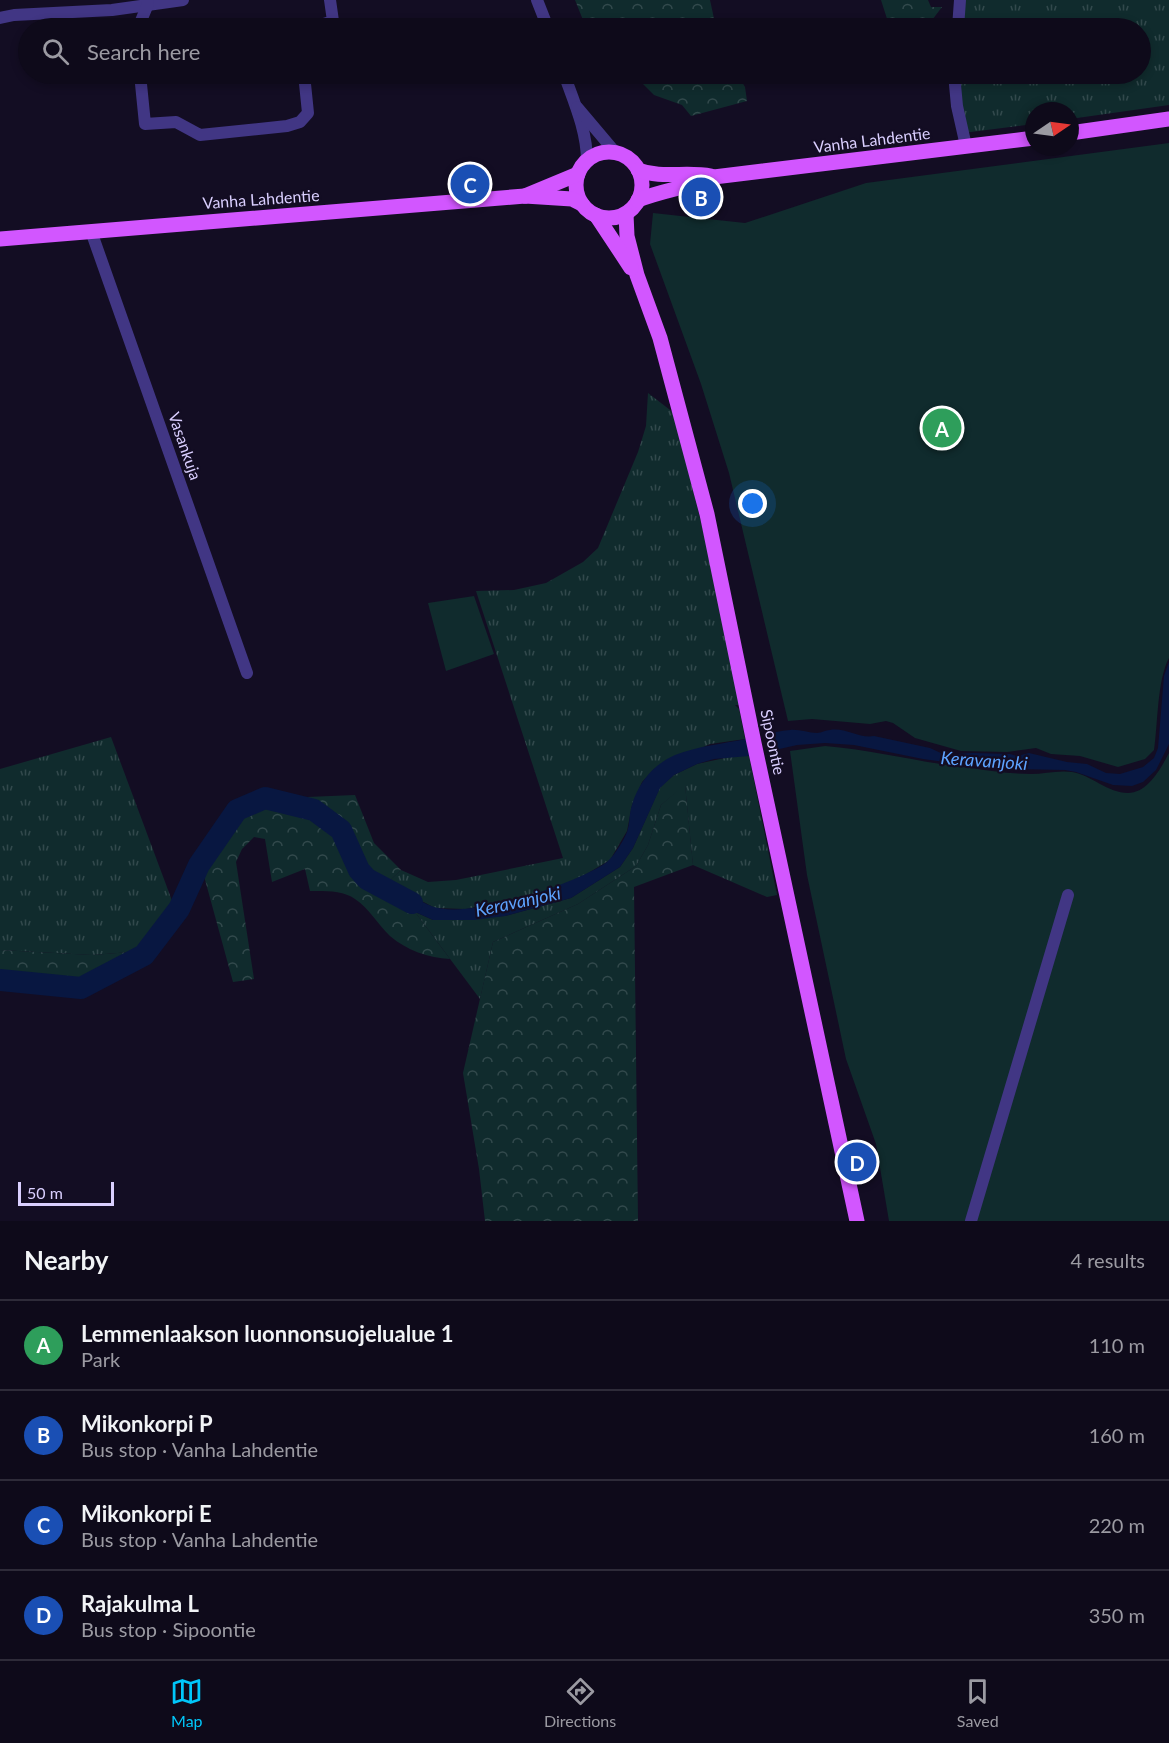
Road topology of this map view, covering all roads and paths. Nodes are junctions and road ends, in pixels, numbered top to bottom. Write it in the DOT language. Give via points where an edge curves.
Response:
graph roads {
  1 [pos="183,0"];
  2 [pos="330,0"];
  3 [pos="537,0"];
  4 [pos="960,0"];
  5 [pos="148,2"];
  6 [pos="0,18"];
  7 [pos="142,18"];
  8 [pos="333,18"];
  9 [pos="544,18"];
  10 [pos="959,18"];
  11 [pos="141,84"];
  12 [pos="305,84"];
  13 [pos="568,84"];
  14 [pos="955,84"];
  15 [pos="576,106"];
  16 [pos="1169,119"];
  17 [pos="1079,132"];
  18 [pos="1025,139"];
  19 [pos="966,147"];
  20 [pos="615,152"];
  21 [pos="587,161"];
  22 [pos="638,170"];
  23 [pos="578,174"];
  24 [pos="714,177"];
  25 [pos="525,196"];
  26 [pos="638,200"];
  27 [pos="582,204"];
  28 [pos="626,214"];
  29 [pos="596,215"];
  30 [pos="91,231"];
  31 [pos="0,238"];
  32 [pos="637,275"];
  33 [pos="247,673"];
  34 [pos="1068,895"];
  35 [pos="857,1221"];
  36 [pos="971,1221"];
  1 -- 5 [label="street"];
  2 -- 8 [label="street"];
  3 -- 9 [label="street"];
  4 -- 10 [label="street"];
  5 -- 6 [label="street" via="112,10"];
  5 -- 7 [label="street"];
  11 -- 12 [label="street" via="145,124 176,122 200,135 300,122 308,113"];
  13 -- 15 [label="street"];
  14 -- 19 [label="street"];
  15 -- 20 [label="street"];
  15 -- 21 [label="street"];
  16 -- 17 [label="main road"];
  18 -- 19 [label="main road, Vanha Lahdentie"];
  19 -- 24 [label="main road, Vanha Lahdentie"];
  20 -- 21 [label="main road" via="603,152"];
  20 -- 22 [label="main road" via="625,156"];
  21 -- 23 [label="main road"];
  22 -- 24 [label="main road, Vanha Lahdentie" via="658,175"];
  22 -- 26 [label="main road" via="642,185"];
  23 -- 25 [label="main road, Vanha Lahdentie"];
  23 -- 27 [label="main road" via="576,185"];
  24 -- 26 [label="main road, Vanha Lahdentie"];
  25 -- 27 [label="main road, Vanha Lahdentie" via="572,199"];
  25 -- 30 [label="main road, Vanha Lahdentie"];
  26 -- 28 [label="main road"];
  27 -- 29 [label="main road"];
  28 -- 29 [label="main road" via="615,218"];
  28 -- 32 [label="main road, Sipoontie"];
  29 -- 32 [label="main road, Sipoontie"];
  30 -- 31 [label="main road, Vanha Lahdentie"];
  30 -- 33 [label="street, Vasankuja"];
  32 -- 35 [label="main road, Sipoontie" via="660,339 708,514"];
  34 -- 36 [label="street"];
}
